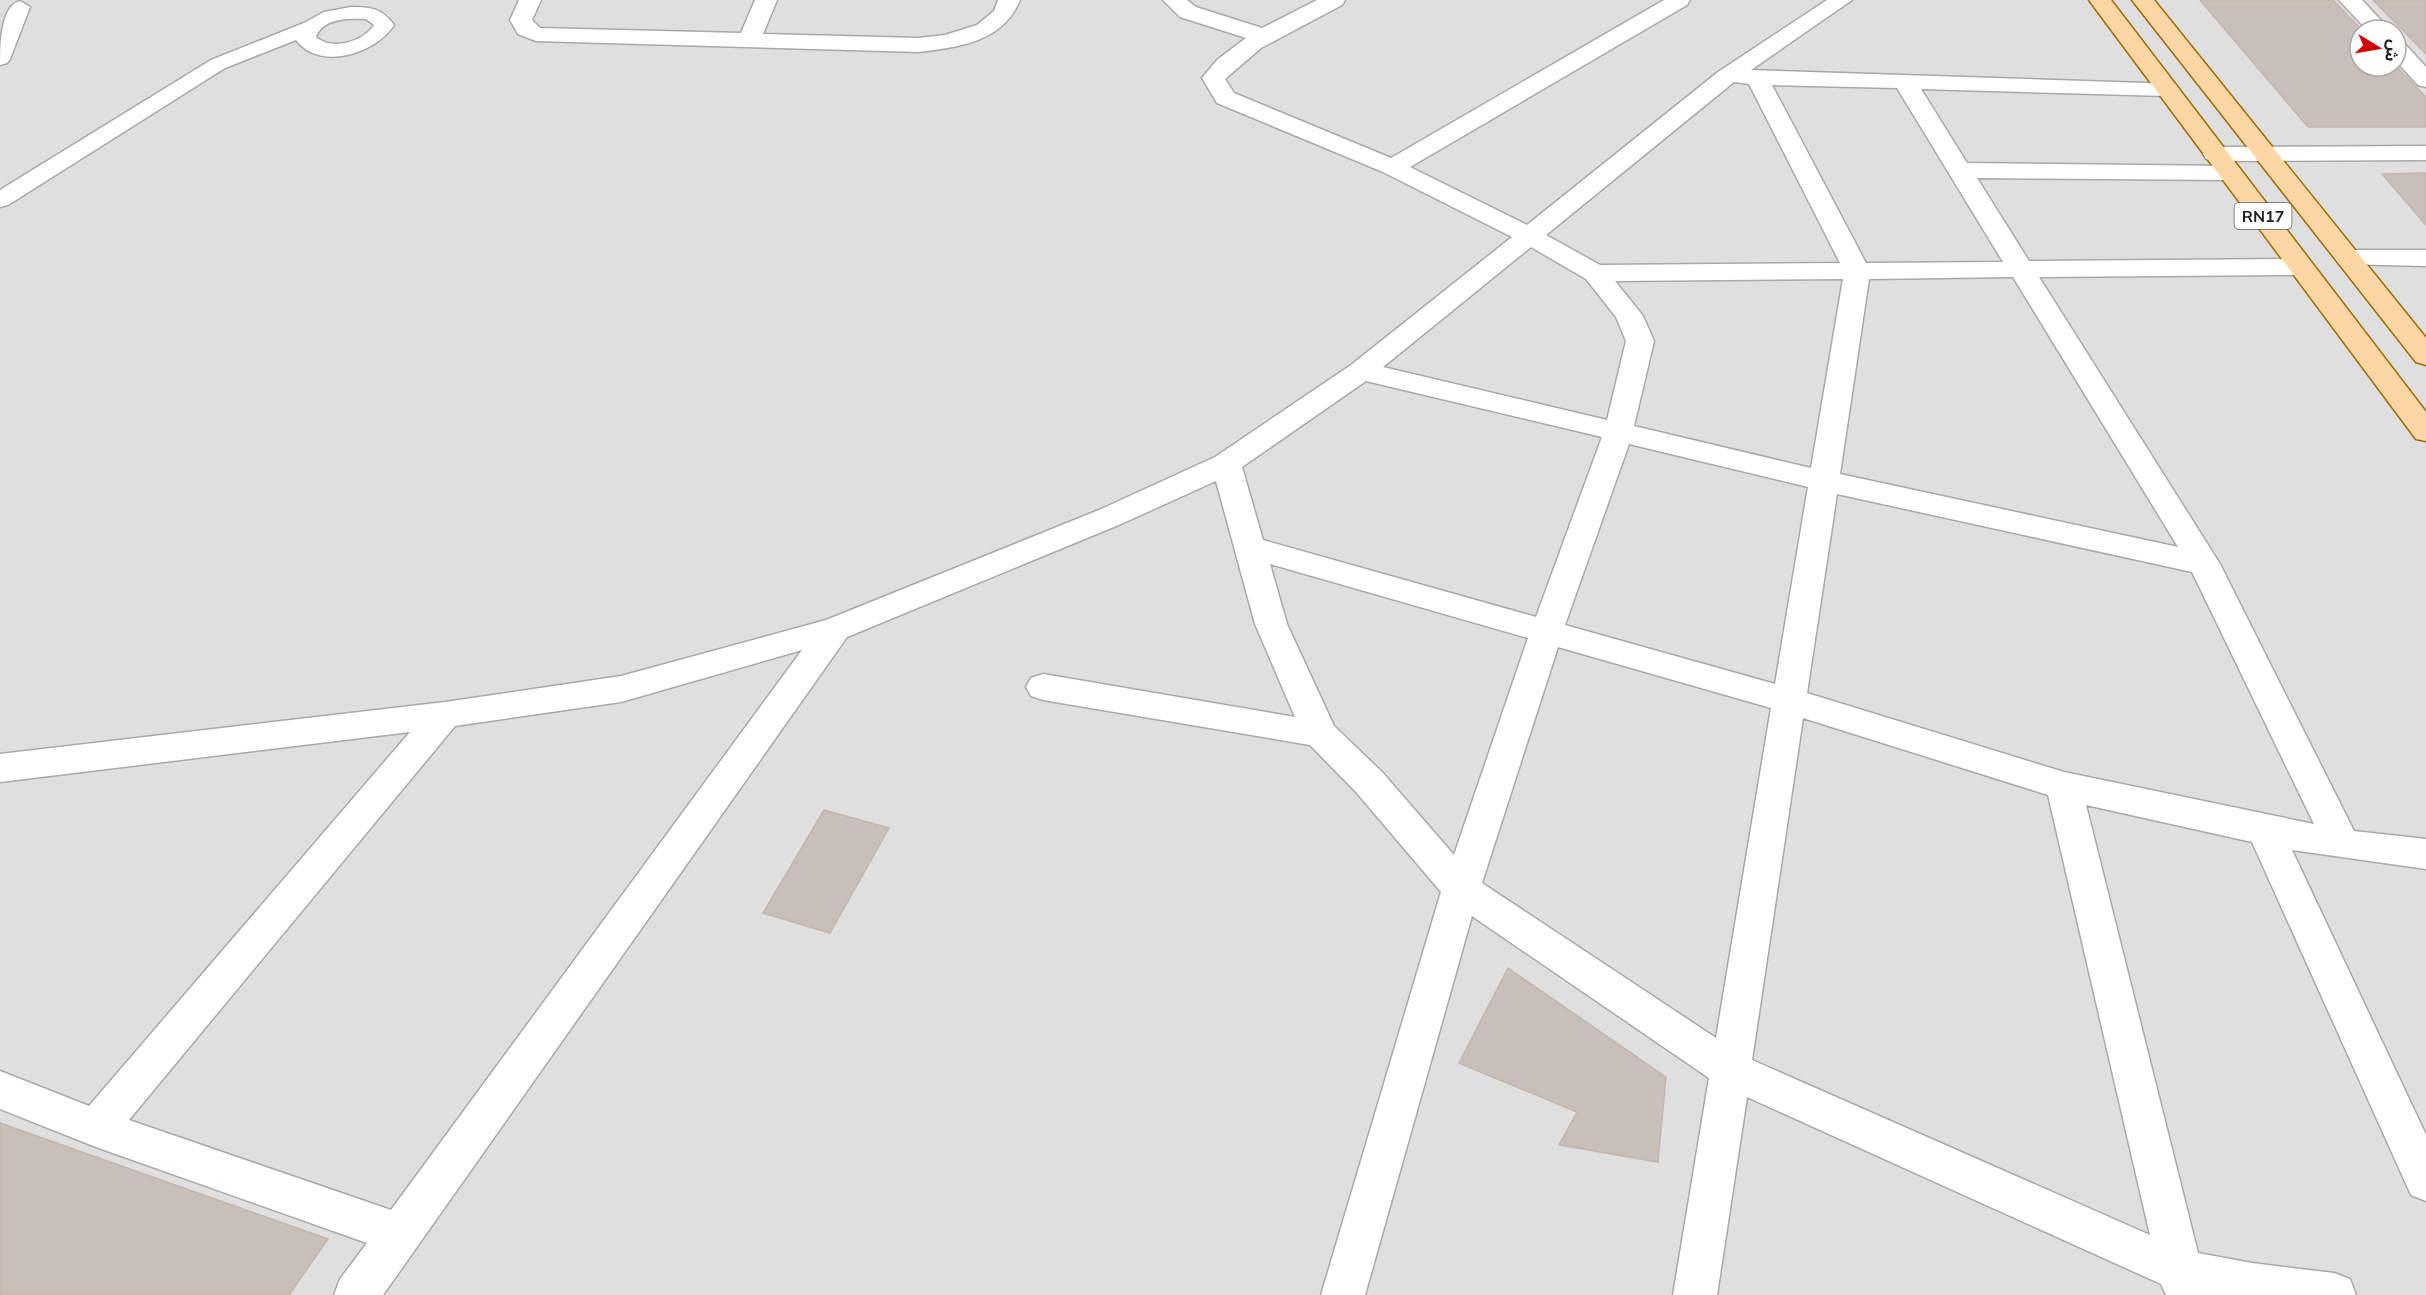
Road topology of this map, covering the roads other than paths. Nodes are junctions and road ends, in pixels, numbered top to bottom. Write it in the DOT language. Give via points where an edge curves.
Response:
graph roads {
  1 [pos="530,0"];
  2 [pos="766,0"];
  3 [pos="1009,0"];
  4 [pos="1174,0"];
  5 [pos="1334,0"];
  6 [pos="1679,0"];
  7 [pos="1841,0"];
  8 [pos="2100,0"];
  9 [pos="2143,0"];
  10 [pos="2350,0"];
  11 [pos="20,7"];
  12 [pos="2367,18"];
  13 [pos="310,27"];
  14 [pos="1264,36"];
  15 [pos="749,40"];
  16 [pos="318,48"];
  17 [pos="0,59"];
  18 [pos="2408,61"];
  19 [pos="218,64"];
  20 [pos="1726,76"];
  21 [pos="1757,78"];
  22 [pos="2426,80"];
  23 [pos="1905,82"];
  24 [pos="2167,89"];
  25 [pos="2265,153"];
  26 [pos="2426,153"];
  27 [pos="2223,163"];
  28 [pos="1392,167"];
  29 [pos="1959,170"];
  30 [pos="0,200"];
  31 [pos="1530,237"];
  32 [pos="2348,258"];
  33 [pos="2426,258"];
  34 [pos="2301,267"];
  35 [pos="2021,269"];
  36 [pos="1857,271"];
  37 [pos="1595,273"];
  38 [pos="2426,356"];
  39 [pos="1361,371"];
  40 [pos="2426,432"];
  41 [pos="1618,433"];
  42 [pos="1226,464"];
  43 [pos="1825,481"];
  44 [pos="1248,546"];
  45 [pos="2204,564"];
  46 [pos="835,629"];
  47 [pos="1546,633"];
  48 [pos="1043,687"];
  49 [pos="1790,700"];
  50 [pos="445,715"];
  51 [pos="1320,734"];
  52 [pos="0,768"];
  53 [pos="2064,786"];
  54 [pos="2265,830"];
  55 [pos="2342,844"];
  56 [pos="2426,854"];
  57 [pos="1461,889"];
  58 [pos="1731,1070"];
  59 [pos="0,1090"];
  60 [pos="96,1128"];
  61 [pos="2426,1181"];
  62 [pos="400,1234"];
  63 [pos="2184,1283"];
  64 [pos="356,1295"];
  65 [pos="1343,1295"];
  66 [pos="1695,1295"];
  67 [pos="2334,1295"];
  1 -- 15 [label="street" via="521,20 526,29 536,34"];
  2 -- 15 [label="street"];
  3 -- 15 [label="street" via="995,21 956,41 919,45"];
  4 -- 14 [label="street" via="1188,12"];
  5 -- 14 [label="street"];
  6 -- 28 [label="street"];
  7 -- 20 [label="street"];
  8 -- 24 [label="main road, RN17"];
  9 -- 25 [label="main road, RN17"];
  10 -- 12 [label="street"];
  11 -- 17 [label="lane"];
  13 -- 16 [label="lane" via="305,39"];
  13 -- 16 [label="lane" via="356,12 377,16 384,25 376,37 355,46"];
  13 -- 19 [label="lane"];
  14 -- 28 [label="street" via="1227,61 1213,78 1225,98"];
  16 -- 19 [label="lane"];
  18 -- 22 [label="street"];
  19 -- 30 [label="lane"];
  20 -- 21 [label="street"];
  20 -- 31 [label="street"];
  21 -- 23 [label="street"];
  21 -- 36 [label="street"];
  23 -- 24 [label="street"];
  23 -- 29 [label="street"];
  24 -- 27 [label="main road, RN17"];
  25 -- 26 [label="street"];
  25 -- 27 [label="street"];
  25 -- 32 [label="main road, RN17"];
  27 -- 29 [label="street"];
  27 -- 34 [label="main road, RN17"];
  28 -- 31 [label="street"];
  29 -- 35 [label="street"];
  31 -- 37 [label="street"];
  31 -- 39 [label="street"];
  32 -- 33 [label="street"];
  32 -- 38 [label="main road, RN17"];
  34 -- 35 [label="street"];
  34 -- 40 [label="main road, RN17"];
  35 -- 36 [label="street"];
  35 -- 45 [label="street"];
  36 -- 37 [label="street"];
  36 -- 43 [label="street"];
  37 -- 41 [label="street" via="1629,316 1640,342"];
  39 -- 41 [label="street"];
  39 -- 42 [label="street"];
  41 -- 43 [label="street"];
  41 -- 47 [label="street"];
  42 -- 44 [label="street"];
  42 -- 46 [label="street" via="1110,517"];
  43 -- 45 [label="street"];
  43 -- 49 [label="street"];
  44 -- 47 [label="street"];
  44 -- 51 [label="street" via="1271,624"];
  45 -- 55 [label="street"];
  46 -- 50 [label="street" via="621,689"];
  46 -- 62 [label="street"];
  47 -- 49 [label="street"];
  47 -- 57 [label="street"];
  48 -- 51 [label="street"];
  49 -- 53 [label="street"];
  49 -- 58 [label="street"];
  50 -- 52 [label="street"];
  50 -- 60 [label="street"];
  51 -- 57 [label="street" via="1369,782"];
  53 -- 54 [label="street"];
  53 -- 63 [label="street"];
  54 -- 55 [label="street"];
  54 -- 61 [label="street"];
  55 -- 56 [label="street"];
  57 -- 58 [label="street"];
  57 -- 65 [label="street"];
  58 -- 63 [label="street"];
  58 -- 66 [label="street"];
  59 -- 60 [label="street"];
  60 -- 62 [label="street"];
  62 -- 64 [label="street"];
  63 -- 67 [label="street" via="2252,1285"];
}
